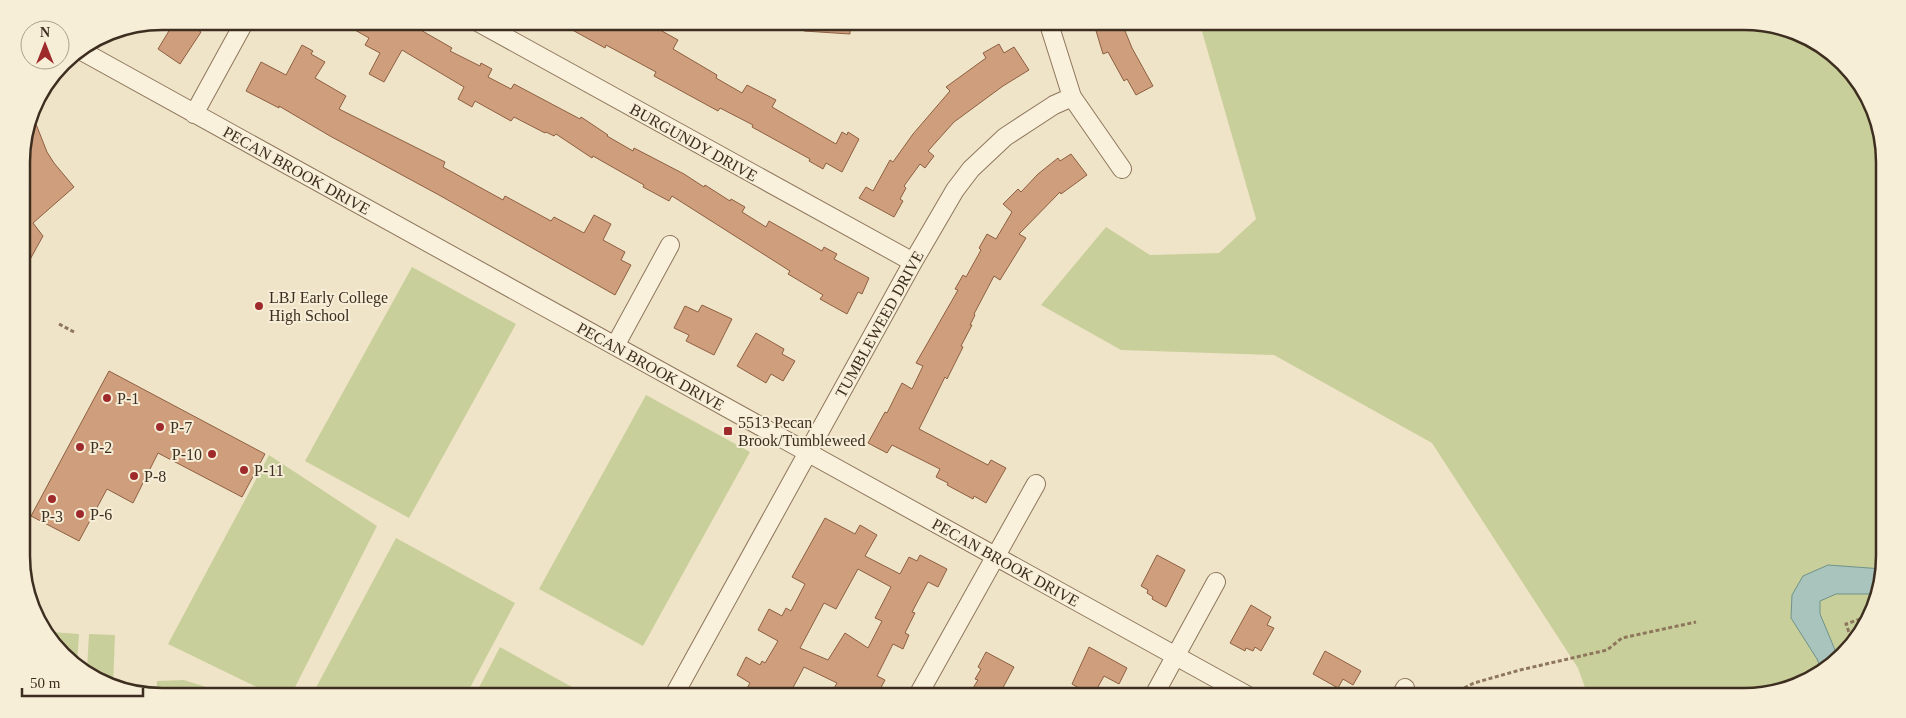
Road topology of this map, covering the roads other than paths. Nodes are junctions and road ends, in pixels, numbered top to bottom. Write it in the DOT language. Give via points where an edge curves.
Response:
graph roads {
  1 [pos="241,30"];
  2 [pos="492,30"];
  3 [pos="1051,30"];
  4 [pos="86,53"];
  5 [pos="1072,97"];
  6 [pos="194,114"];
  7 [pos="1122,169"];
  8 [pos="670,245"];
  9 [pos="913,262"];
  10 [pos="615,346"];
  11 [pos="808,452"];
  12 [pos="1036,484"];
  13 [pos="996,556"];
  14 [pos="1216,582"];
  15 [pos="1175,656"];
  16 [pos="678,688"];
  17 [pos="922,688"];
  18 [pos="1158,688"];
  19 [pos="1235,688"];
  1 -- 6 [label="street"];
  2 -- 9 [label="street, BURGUNDY DRIVE"];
  3 -- 5 [label="street"];
  4 -- 6 [label="street, PECAN BROOK DRIVE"];
  5 -- 7 [label="street"];
  5 -- 9 [label="street, TUMBLEWEED DRIVE" via="1012,132 986,153 955,190"];
  6 -- 10 [label="street, PECAN BROOK DRIVE"];
  8 -- 10 [label="street"];
  9 -- 11 [label="street, TUMBLEWEED DRIVE"];
  10 -- 11 [label="street, PECAN BROOK DRIVE"];
  11 -- 13 [label="street, PECAN BROOK DRIVE"];
  11 -- 16 [label="street, TUMBLEWEED DRIVE"];
  12 -- 13 [label="street"];
  13 -- 15 [label="street, PECAN BROOK DRIVE"];
  13 -- 17 [label="street"];
  14 -- 15 [label="street"];
  15 -- 18 [label="street"];
  15 -- 19 [label="street, PECAN BROOK DRIVE"];
}
